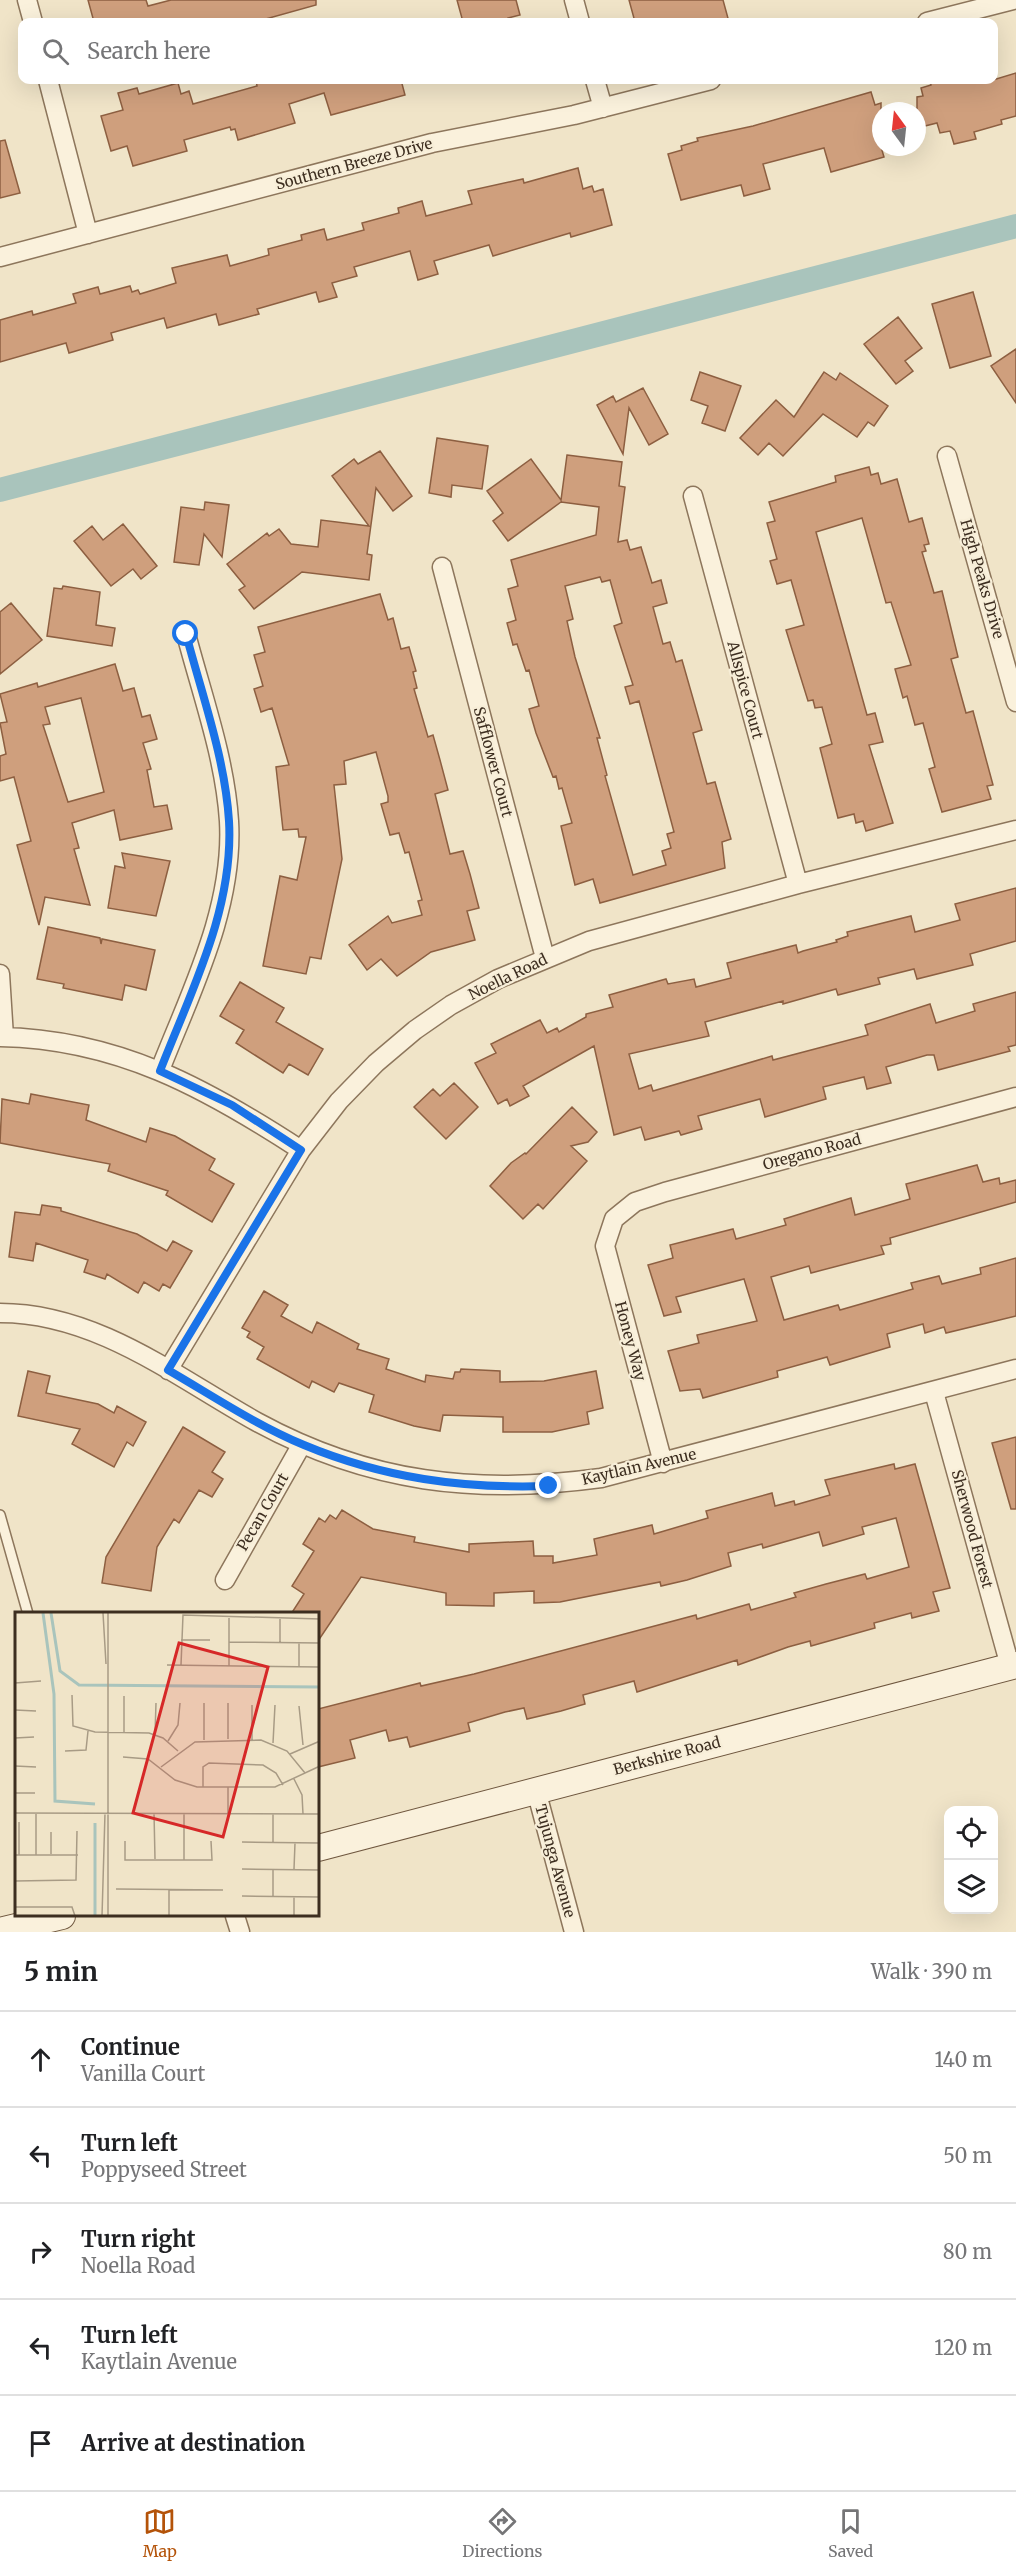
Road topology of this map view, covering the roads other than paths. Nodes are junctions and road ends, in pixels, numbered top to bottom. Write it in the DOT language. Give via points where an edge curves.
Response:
graph roads {
  1 [pos="27,0"];
  2 [pos="574,0"];
  3 [pos="1013,0"];
  4 [pos="32,18"];
  5 [pos="579,18"];
  6 [pos="943,18"];
  7 [pos="49,84"];
  8 [pos="596,84"];
  9 [pos="696,84"];
  10 [pos="603,108"];
  11 [pos="88,234"];
  12 [pos="0,257"];
  13 [pos="947,456"];
  14 [pos="693,496"];
  15 [pos="442,567"];
  16 [pos="186,634"];
  17 [pos="1016,702"];
  18 [pos="1016,831"];
  19 [pos="798,884"];
  20 [pos="545,958"];
  21 [pos="0,974"];
  22 [pos="2,1037"];
  23 [pos="160,1071"];
  24 [pos="1016,1097"];
  25 [pos="301,1150"];
  26 [pos="614,1219"];
  27 [pos="0,1313"];
  28 [pos="168,1370"];
  29 [pos="1016,1370"];
  30 [pos="934,1392"];
  31 [pos="302,1444"];
  32 [pos="663,1463"];
  33 [pos="0,1515"];
  34 [pos="225,1580"];
  35 [pos="27,1612"];
  36 [pos="1013,1665"];
  37 [pos="536,1790"];
  38 [pos="320,1847"];
  39 [pos="58,1917"];
  40 [pos="235,1917"];
  41 [pos="0,1931"];
  42 [pos="240,1932"];
  43 [pos="574,1932"];
  1 -- 4 [label="street"];
  2 -- 5 [label="street"];
  3 -- 6 [label="street"];
  7 -- 11 [label="street"];
  8 -- 10 [label="street"];
  9 -- 10 [label="street, Southern Breeze Drive"];
  10 -- 11 [label="street, Southern Breeze Drive" via="432,143"];
  11 -- 12 [label="street, Southern Breeze Drive"];
  13 -- 17 [label="street, High Peaks Drive"];
  14 -- 19 [label="street, Allspice Court"];
  15 -- 20 [label="street, Safflower Court"];
  16 -- 23 [label="street" via="224,780 229,822 227,870 220,912"];
  18 -- 19 [label="street, Noella Road"];
  19 -- 20 [label="street, Noella Road" via="589,941"];
  20 -- 25 [label="street, Noella Road" via="498,979 415,1030 339,1101"];
  21 -- 22 [label="street"];
  22 -- 23 [label="street" via="88,1049"];
  23 -- 25 [label="street" via="232,1105"];
  24 -- 26 [label="street, Oregano Road" via="665,1191 635,1202"];
  25 -- 28 [label="street, Noella Road"];
  26 -- 32 [label="street, Honey Way" via="605,1246"];
  27 -- 28 [label="street, Kaytlain Avenue" via="81,1327"];
  28 -- 31 [label="street, Kaytlain Avenue"];
  29 -- 30 [label="street, Kaytlain Avenue"];
  30 -- 32 [label="street, Kaytlain Avenue"];
  30 -- 36 [label="street, Sherwood Forest"];
  31 -- 32 [label="street, Kaytlain Avenue" via="398,1476 442,1484 496,1487 549,1486"];
  31 -- 34 [label="street, Pecan Court"];
  33 -- 35 [label="lane"];
  36 -- 37 [label="street, Berkshire Road"];
  37 -- 38 [label="street, Berkshire Road"];
  37 -- 43 [label="street, Tujunga Avenue"];
  39 -- 41 [label="street"];
  40 -- 42 [label="street"];
}
